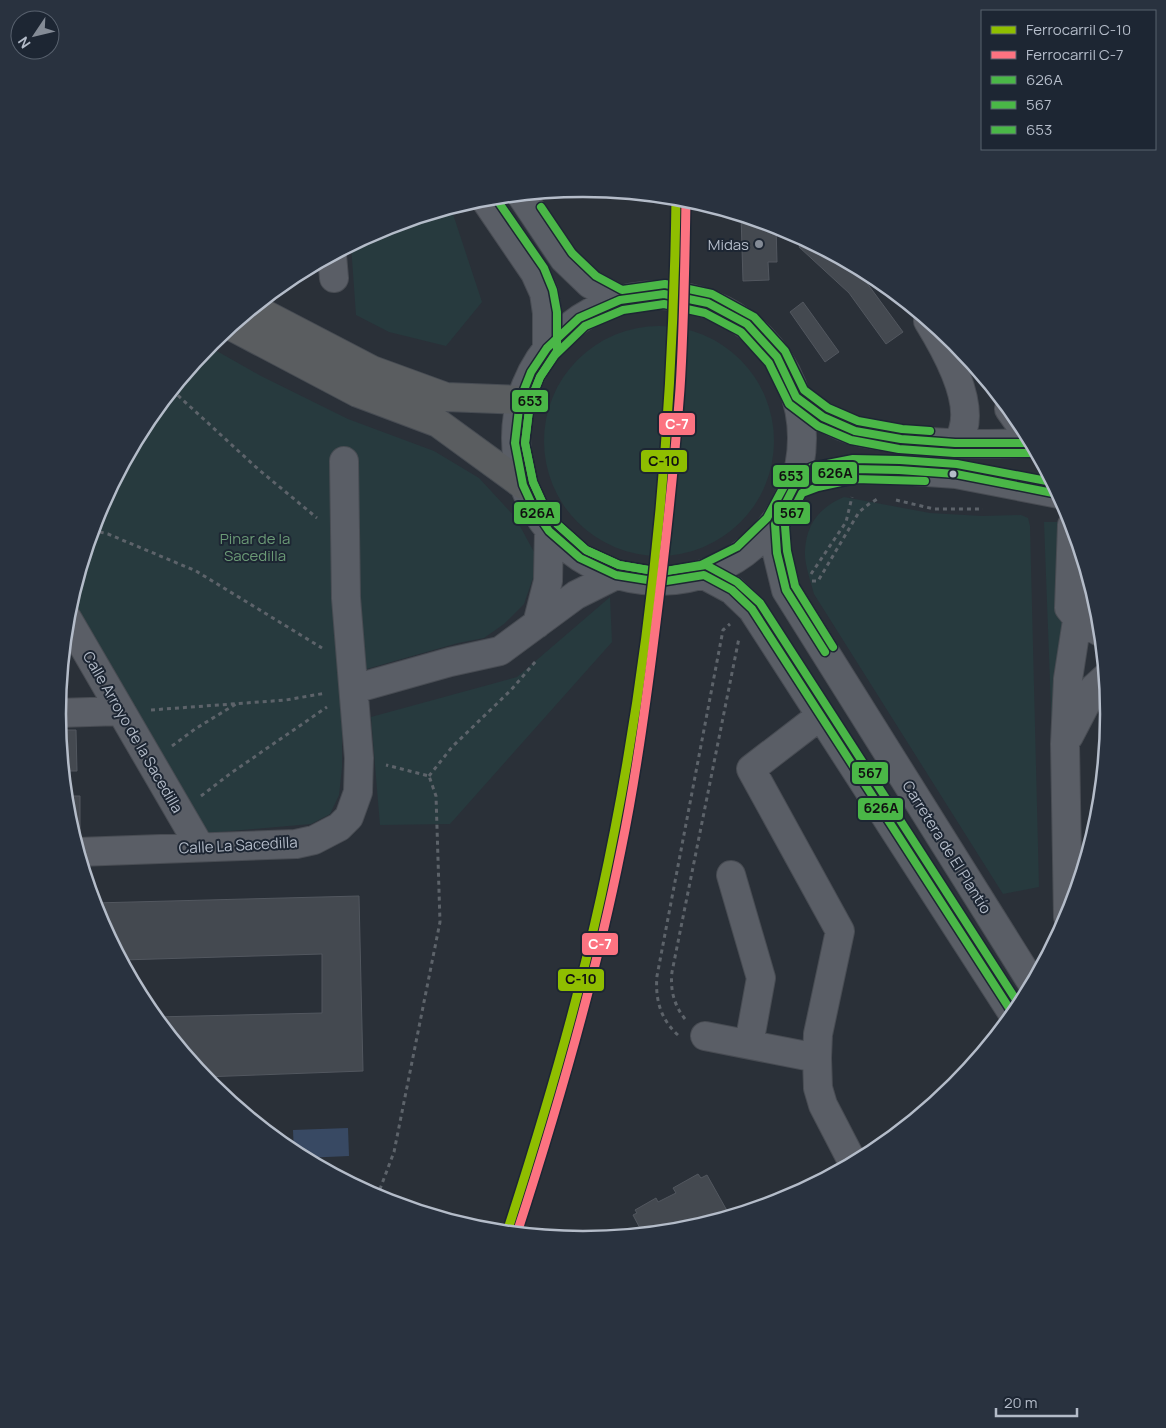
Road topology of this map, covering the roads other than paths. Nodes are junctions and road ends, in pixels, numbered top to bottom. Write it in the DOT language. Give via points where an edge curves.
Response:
graph roads {
  1 [pos="525,201"];
  2 [pos="489,206"];
  3 [pos="620,300"];
  4 [pos="259,311"];
  5 [pos="238,329"];
  6 [pos="937,338"];
  7 [pos="546,348"];
  8 [pos="796,397"];
  9 [pos="520,400"];
  10 [pos="955,443"];
  11 [pos="1023,443"];
  12 [pos="344,461"];
  13 [pos="795,484"];
  14 [pos="523,485"];
  15 [pos="1050,492"];
  16 [pos="775,524"];
  17 [pos="549,531"];
  18 [pos="1071,546"];
  19 [pos="704,575"];
  20 [pos="616,576"];
  21 [pos="1085,594"];
  22 [pos="1085,614"];
  23 [pos="538,624"];
  24 [pos="74,629"];
  25 [pos="353,676"];
  26 [pos="1099,683"];
  27 [pos="121,711"];
  28 [pos="66,712"];
  29 [pos="820,716"];
  30 [pos="1065,744"];
  31 [pos="200,847"];
  32 [pos="85,852"];
  33 [pos="731,874"];
  34 [pos="1068,892"];
  35 [pos="1028,977"];
  36 [pos="1009,1007"];
  37 [pos="705,1036"];
  38 [pos="749,1044"];
  39 [pos="817,1058"];
  40 [pos="850,1157"];
  1 -- 3 [label="street" via="564,259 590,284"];
  2 -- 7 [label="street" via="544,292"];
  3 -- 7 [label="street" via="580,318"];
  3 -- 8 [label="street" via="664,294 708,303 747,324 777,356"];
  4 -- 9 [label="highway" via="372,370 446,397"];
  5 -- 14 [label="highway" via="358,393 438,423"];
  6 -- 10 [label="street" via="962,395 963,432"];
  7 -- 9 [label="street" via="531,372"];
  8 -- 10 [label="street" via="823,417 855,431"];
  8 -- 13 [label="street" via="803,441"];
  9 -- 14 [label="street" via="515,443"];
  10 -- 11 [label="street"];
  12 -- 25 [label="street, Calle La Sacedilla" via="346,598"];
  13 -- 15 [label="street" via="854,469 899,470 956,474"];
  13 -- 16 [label="street"];
  14 -- 17 [label="street"];
  16 -- 19 [label="street" via="743,555"];
  16 -- 35 [label="street, Carretera de El Plantío" via="777,553 786,590"];
  17 -- 20 [label="street" via="580,558"];
  17 -- 23 [label="street" via="548,581"];
  18 -- 22 [label="street" via="1069,608"];
  19 -- 20 [label="street" via="660,582"];
  19 -- 29 [label="street" via="732,590 752,609"];
  20 -- 23 [label="street" via="576,595"];
  21 -- 22 [label="street"];
  22 -- 30 [label="street" via="1068,679"];
  23 -- 25 [label="street" via="500,651"];
  24 -- 27 [label="street, Calle Arroyo de la Sacedilla"];
  25 -- 31 [label="street, Calle La Sacedilla" via="359,758 358,792 350,816 339,827 314,840 296,844"];
  26 -- 30 [label="street"];
  27 -- 28 [label="street"];
  27 -- 31 [label="street, Calle Arroyo de la Sacedilla"];
  29 -- 36 [label="street"];
  29 -- 39 [label="street" via="751,769 840,931 818,1034"];
  30 -- 34 [label="street"];
  31 -- 32 [label="street, Calle La Sacedilla"];
  33 -- 38 [label="street" via="761,978"];
  37 -- 38 [label="street"];
  38 -- 39 [label="street"];
  39 -- 40 [label="street" via="818,1088 823,1105"];
}
